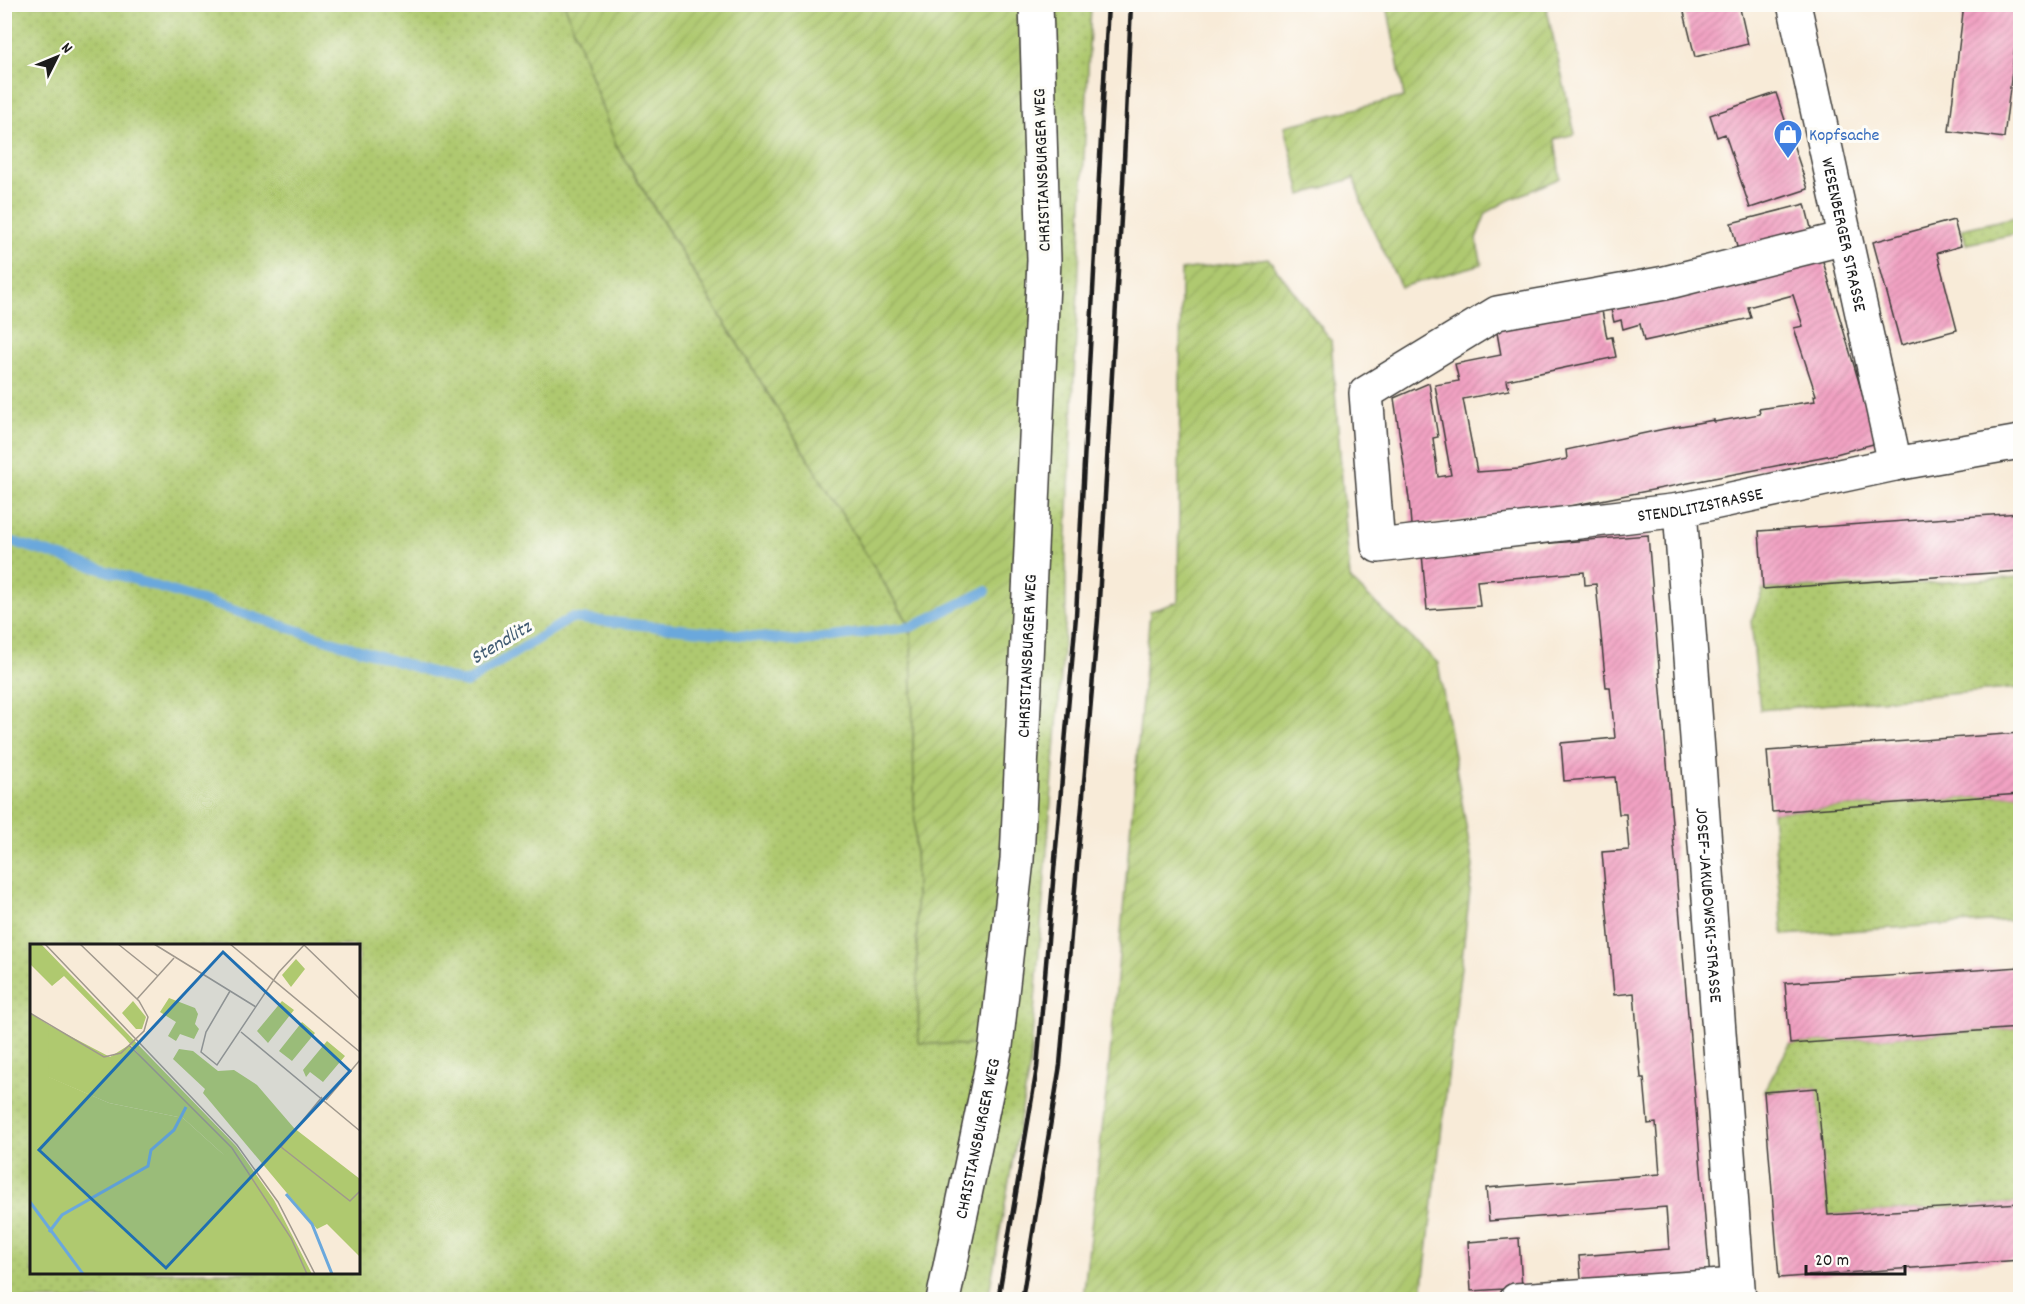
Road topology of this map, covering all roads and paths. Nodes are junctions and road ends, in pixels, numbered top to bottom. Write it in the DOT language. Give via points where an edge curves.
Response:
graph roads {
  1 [pos="1036,4"];
  2 [pos="1794,4"];
  3 [pos="1845,238"];
  4 [pos="2020,442"];
  5 [pos="1895,464"];
  6 [pos="1680,510"];
  7 [pos="1738,1292"];
  8 [pos="943,1299"];
  9 [pos="1516,1299"];
  1 -- 8 [label="street, CHRISTIANSBURGER WEG" via="1044,260 1017,860 996,1046"];
  2 -- 3 [label="street, WESENBERGER STRASSE"];
  3 -- 5 [label="street, WESENBERGER STRASSE"];
  3 -- 6 [label="street, STENDLITZSTRASSE" via="1665,283 1497,313 1366,393 1378,546"];
  4 -- 5 [label="street, STENDLITZSTRASSE"];
  5 -- 6 [label="street, STENDLITZSTRASSE"];
  6 -- 7 [label="street, JOSEF-JAKUBOWSKI-STRASSE"];
  7 -- 9 [label="street"];
}
